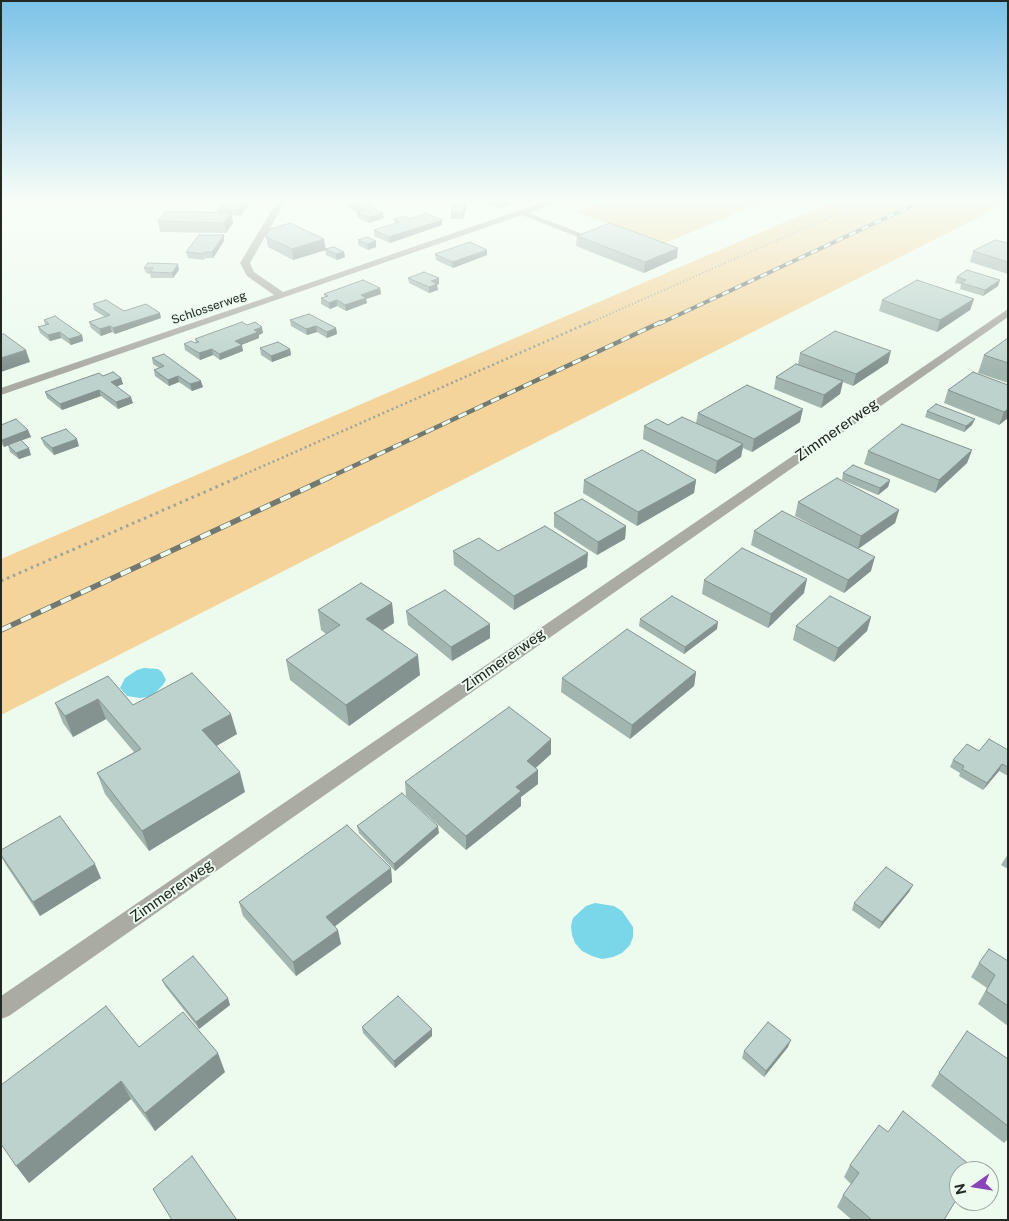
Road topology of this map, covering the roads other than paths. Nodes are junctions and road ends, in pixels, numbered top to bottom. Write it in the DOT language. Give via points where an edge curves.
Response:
graph roads {
  1 [pos="249,257"];
  2 [pos="396,257"];
  3 [pos="283,296"];
  4 [pos="1008,312"];
  5 [pos="1,392"];
  6 [pos="1,1009"];
  1 -- 3 [label="lane" via="245,264 250,274"];
  2 -- 3 [label="lane, Schlosserweg"];
  3 -- 5 [label="lane, Schlosserweg"];
  4 -- 6 [label="lane, Zimmererweg"];
}
